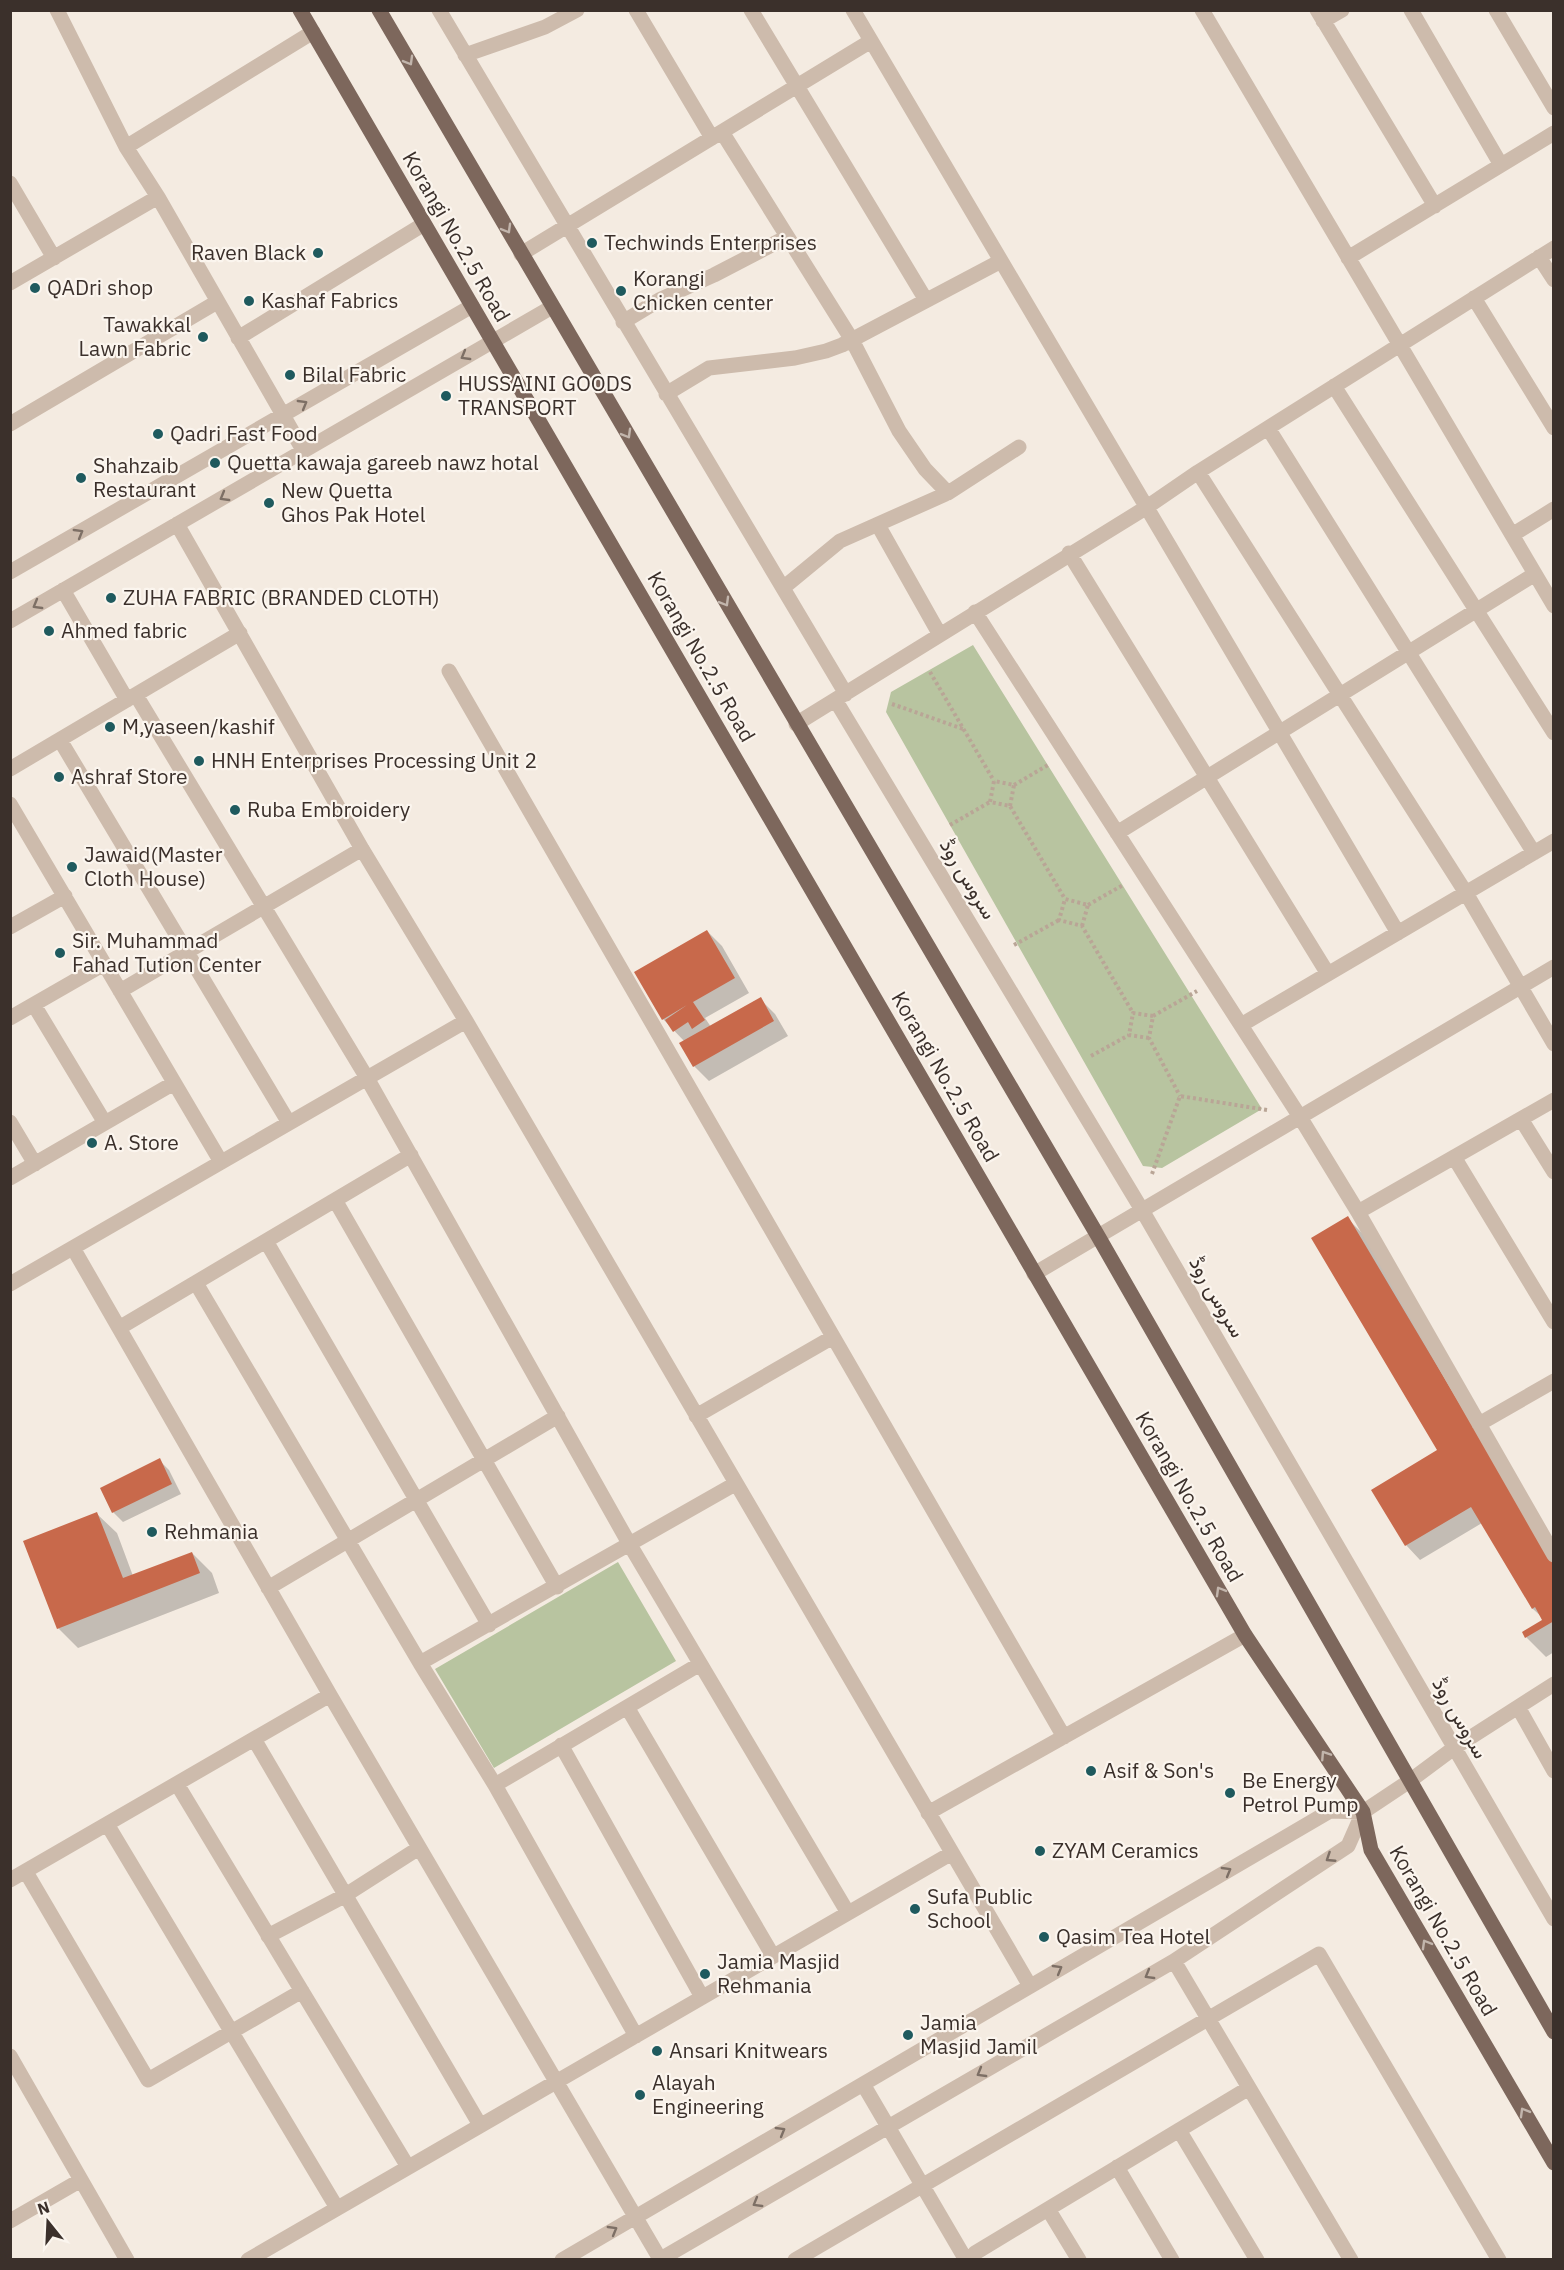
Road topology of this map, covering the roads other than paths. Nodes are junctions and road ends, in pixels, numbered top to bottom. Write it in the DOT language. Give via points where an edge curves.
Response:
graph roads {
  1 [pos="57,10"];
  2 [pos="300,10"];
  3 [pos="379,10"];
  4 [pos="439,10"];
  5 [pos="577,10"];
  6 [pos="636,10"];
  7 [pos="751,10"];
  8 [pos="853,10"];
  9 [pos="1202,10"];
  10 [pos="1342,10"];
  11 [pos="1411,10"];
  12 [pos="1496,10"];
  13 [pos="1320,16"];
  14 [pos="313,32"];
  15 [pos="871,41"];
  16 [pos="465,55"];
  17 [pos="796,86"];
  18 [pos="1554,108"];
  19 [pos="1554,133"];
  20 [pos="717,135"];
  21 [pos="126,147"];
  22 [pos="1501,165"];
  23 [pos="10,183"];
  24 [pos="158,197"];
  25 [pos="1435,206"];
  26 [pos="424,224"];
  27 [pos="566,227"];
  28 [pos="787,237"];
  29 [pos="1554,248"];
  30 [pos="521,254"];
  31 [pos="1539,257"];
  32 [pos="54,258"];
  33 [pos="1348,258"];
  34 [pos="1001,261"];
  35 [pos="1554,280"];
  36 [pos="10,283"];
  37 [pos="1474,298"];
  38 [pos="926,300"];
  39 [pos="217,302"];
  40 [pos="472,306"];
  41 [pos="552,307"];
  42 [pos="623,322"];
  43 [pos="238,338"];
  44 [pos="492,340"];
  45 [pos="852,340"];
  46 [pos="1399,345"];
  47 [pos="1334,387"];
  48 [pos="666,394"];
  49 [pos="283,416"];
  50 [pos="10,424"];
  51 [pos="1268,428"];
  52 [pos="1554,428"];
  53 [pos="1019,447"];
  54 [pos="303,450"];
  55 [pos="1198,472"];
  56 [pos="948,494"];
  57 [pos="1147,507"];
  58 [pos="1554,508"];
  59 [pos="177,524"];
  60 [pos="878,525"];
  61 [pos="1512,535"];
  62 [pos="1070,553"];
  63 [pos="10,572"];
  64 [pos="1535,574"];
  65 [pos="783,588"];
  66 [pos="63,590"];
  67 [pos="1554,606"];
  68 [pos="1476,611"];
  69 [pos="975,612"];
  70 [pos="10,621"];
  71 [pos="240,633"];
  72 [pos="940,635"];
  73 [pos="1408,653"];
  74 [pos="449,671"];
  75 [pos="1340,695"];
  76 [pos="131,697"];
  77 [pos="841,697"];
  78 [pos="796,724"];
  79 [pos="1280,733"];
  80 [pos="1554,733"];
  81 [pos="60,740"];
  82 [pos="10,770"];
  83 [pos="1207,777"];
  84 [pos="10,804"];
  85 [pos="1117,833"];
  86 [pos="1554,841"];
  87 [pos="362,849"];
  88 [pos="1534,853"];
  89 [pos="1466,893"];
  90 [pos="64,896"];
  91 [pos="264,908"];
  92 [pos="10,927"];
  93 [pos="1398,933"];
  94 [pos="187,953"];
  95 [pos="104,964"];
  96 [pos="1554,967"];
  97 [pos="1328,974"];
  98 [pos="1520,987"];
  99 [pos="120,991"];
  100 [pos="34,1005"];
  101 [pos="10,1018"];
  102 [pos="466,1021"];
  103 [pos="1241,1025"];
  104 [pos="1554,1044"];
  105 [pos="367,1078"];
  106 [pos="174,1083"];
  107 [pos="1554,1100"];
  108 [pos="1300,1117"];
  109 [pos="1521,1119"];
  110 [pos="10,1122"];
  111 [pos="105,1123"];
  112 [pos="289,1123"];
  113 [pos="411,1155"];
  114 [pos="1454,1157"];
  115 [pos="221,1162"];
  116 [pos="35,1164"];
  117 [pos="1554,1172"];
  118 [pos="10,1178"];
  119 [pos="335,1200"];
  120 [pos="1142,1210"];
  121 [pos="1358,1212"];
  122 [pos="1098,1236"];
  123 [pos="266,1241"];
  124 [pos="73,1248"];
  125 [pos="1034,1274"];
  126 [pos="196,1283"];
  127 [pos="10,1284"];
  128 [pos="1554,1322"];
  129 [pos="119,1328"];
  130 [pos="834,1337"];
  131 [pos="1554,1381"];
  132 [pos="558,1416"];
  133 [pos="696,1416"];
  134 [pos="1479,1424"];
  135 [pos="484,1460"];
  136 [pos="735,1484"];
  137 [pos="416,1500"];
  138 [pos="348,1541"];
  139 [pos="630,1545"];
  140 [pos="1554,1555"];
  141 [pos="557,1587"];
  142 [pos="268,1588"];
  143 [pos="489,1625"];
  144 [pos="1245,1635"];
  145 [pos="420,1663"];
  146 [pos="700,1664"];
  147 [pos="1554,1684"];
  148 [pos="330,1695"];
  149 [pos="627,1707"];
  150 [pos="1518,1707"];
  151 [pos="1064,1737"];
  152 [pos="254,1739"];
  153 [pos="561,1745"];
  154 [pos="1454,1748"];
  155 [pos="1554,1771"];
  156 [pos="1411,1780"];
  157 [pos="177,1784"];
  158 [pos="495,1785"];
  159 [pos="1363,1812"];
  160 [pos="928,1813"];
  161 [pos="107,1824"];
  162 [pos="418,1848"];
  163 [pos="952,1853"];
  164 [pos="26,1872"];
  165 [pos="10,1881"];
  166 [pos="344,1896"];
  167 [pos="848,1913"];
  168 [pos="1554,1919"];
  169 [pos="268,1936"];
  170 [pos="773,1956"];
  171 [pos="1174,1961"];
  172 [pos="1030,1986"];
  173 [pos="302,1991"];
  174 [pos="702,1997"];
  175 [pos="1208,2018"];
  176 [pos="232,2032"];
  177 [pos="1554,2032"];
  178 [pos="636,2036"];
  179 [pos="10,2056"];
  180 [pos="555,2082"];
  181 [pos="863,2084"];
  182 [pos="1249,2088"];
  183 [pos="480,2125"];
  184 [pos="890,2126"];
  185 [pos="1179,2130"];
  186 [pos="1554,2163"];
  187 [pos="408,2167"];
  188 [pos="1117,2168"];
  189 [pos="81,2180"];
  190 [pos="923,2184"];
  191 [pos="337,2208"];
  192 [pos="1048,2209"];
  193 [pos="635,2217"];
  194 [pos="11,2219"];
  195 [pos="127,2259"];
  196 [pos="248,2259"];
  197 [pos="562,2259"];
  198 [pos="660,2259"];
  199 [pos="795,2259"];
  200 [pos="966,2259"];
  201 [pos="975,2259"];
  202 [pos="1079,2259"];
  203 [pos="1172,2259"];
  204 [pos="1257,2259"];
  205 [pos="1351,2259"];
  206 [pos="1499,2259"];
  1 -- 21 [label="street"];
  2 -- 14 [label="main road, Korangi No.2.5 Road"];
  3 -- 30 [label="main road, one-way"];
  4 -- 16 [label="street, سروس روڈ"];
  5 -- 16 [label="street" via="545,27"];
  6 -- 20 [label="street"];
  7 -- 17 [label="street"];
  8 -- 15 [label="street"];
  9 -- 33 [label="street"];
  10 -- 13 [label="street"];
  11 -- 22 [label="street"];
  12 -- 18 [label="street"];
  13 -- 25 [label="street"];
  14 -- 21 [label="street"];
  14 -- 26 [label="main road, Korangi No.2.5 Road"];
  15 -- 17 [label="street"];
  15 -- 34 [label="street"];
  16 -- 27 [label="street, سروس روڈ"];
  17 -- 20 [label="street"];
  17 -- 38 [label="street"];
  19 -- 22 [label="street"];
  20 -- 27 [label="street"];
  20 -- 28 [label="street"];
  21 -- 24 [label="street"];
  22 -- 25 [label="street"];
  23 -- 32 [label="street"];
  24 -- 32 [label="street"];
  24 -- 39 [label="street"];
  25 -- 33 [label="street"];
  26 -- 40 [label="main road, Korangi No.2.5 Road"];
  26 -- 43 [label="street"];
  27 -- 30 [label="street"];
  27 -- 42 [label="street, سروس روڈ"];
  28 -- 42 [label="street"];
  28 -- 45 [label="street"];
  29 -- 31 [label="street"];
  30 -- 41 [label="main road"];
  31 -- 35 [label="street"];
  31 -- 37 [label="street"];
  32 -- 36 [label="street"];
  33 -- 46 [label="street"];
  34 -- 38 [label="street"];
  34 -- 57 [label="street"];
  37 -- 46 [label="street"];
  37 -- 52 [label="street"];
  38 -- 45 [label="street"];
  39 -- 43 [label="street"];
  39 -- 50 [label="street"];
  40 -- 44 [label="main road, Korangi No.2.5 Road"];
  49 -- 40 [label="street, one-way"];
  41 -- 44 [label="street"];
  41 -- 78 [label="main road, one-way"];
  42 -- 48 [label="street, سروس روڈ"];
  43 -- 49 [label="street"];
  44 -- 54 [label="street, one-way"];
  44 -- 125 [label="main road, Korangi No.2.5 Road"];
  45 -- 48 [label="street" via="795,358 709,368"];
  45 -- 56 [label="street" via="899,431"];
  46 -- 47 [label="street"];
  46 -- 61 [label="street"];
  47 -- 51 [label="street"];
  47 -- 68 [label="street"];
  48 -- 65 [label="street, سروس روڈ"];
  49 -- 54 [label="street"];
  63 -- 49 [label="street, one-way"];
  51 -- 55 [label="street"];
  51 -- 73 [label="street"];
  53 -- 56 [label="street"];
  54 -- 59 [label="street, one-way"];
  55 -- 57 [label="street"];
  55 -- 75 [label="street"];
  56 -- 60 [label="street"];
  57 -- 62 [label="street"];
  57 -- 79 [label="street"];
  58 -- 61 [label="street"];
  59 -- 66 [label="street"];
  59 -- 71 [label="street"];
  60 -- 65 [label="street" via="840,541"];
  60 -- 72 [label="street"];
  61 -- 64 [label="street"];
  62 -- 69 [label="street"];
  62 -- 83 [label="street"];
  64 -- 67 [label="street"];
  64 -- 68 [label="street"];
  65 -- 77 [label="street, سروس روڈ"];
  66 -- 70 [label="street, one-way"];
  66 -- 76 [label="street"];
  68 -- 73 [label="street"];
  68 -- 80 [label="street"];
  69 -- 72 [label="street"];
  69 -- 85 [label="street"];
  71 -- 76 [label="street"];
  71 -- 87 [label="street"];
  72 -- 77 [label="street"];
  73 -- 75 [label="street"];
  73 -- 88 [label="street"];
  74 -- 130 [label="street"];
  75 -- 79 [label="street"];
  75 -- 89 [label="street"];
  76 -- 81 [label="street"];
  76 -- 91 [label="street"];
  77 -- 78 [label="street"];
  77 -- 120 [label="street, سروس روڈ"];
  78 -- 122 [label="main road"];
  79 -- 83 [label="street"];
  79 -- 93 [label="street"];
  81 -- 82 [label="street"];
  81 -- 94 [label="street"];
  83 -- 85 [label="street"];
  83 -- 97 [label="street"];
  84 -- 90 [label="street"];
  85 -- 103 [label="street"];
  86 -- 88 [label="street"];
  87 -- 91 [label="street"];
  87 -- 102 [label="street"];
  88 -- 89 [label="street"];
  89 -- 93 [label="street"];
  89 -- 98 [label="street"];
  90 -- 92 [label="street"];
  90 -- 95 [label="street"];
  91 -- 94 [label="street"];
  91 -- 105 [label="street"];
  93 -- 97 [label="street"];
  94 -- 99 [label="street"];
  94 -- 112 [label="street"];
  95 -- 99 [label="street"];
  95 -- 100 [label="street"];
  96 -- 98 [label="street"];
  97 -- 103 [label="street"];
  98 -- 104 [label="street"];
  98 -- 108 [label="street"];
  99 -- 106 [label="street"];
  100 -- 101 [label="street"];
  100 -- 111 [label="street"];
  102 -- 105 [label="street"];
  102 -- 133 [label="street"];
  103 -- 108 [label="street"];
  105 -- 112 [label="street"];
  105 -- 113 [label="street"];
  106 -- 111 [label="street"];
  106 -- 115 [label="street"];
  107 -- 109 [label="street"];
  108 -- 120 [label="street"];
  108 -- 121 [label="street"];
  109 -- 114 [label="street"];
  109 -- 117 [label="street"];
  110 -- 116 [label="street"];
  111 -- 116 [label="street"];
  112 -- 115 [label="street"];
  113 -- 119 [label="street"];
  113 -- 132 [label="street"];
  114 -- 121 [label="street"];
  114 -- 128 [label="street"];
  115 -- 124 [label="street"];
  116 -- 118 [label="street"];
  119 -- 123 [label="street"];
  119 -- 135 [label="street"];
  120 -- 122 [label="street"];
  120 -- 154 [label="street, سروس روڈ"];
  121 -- 134 [label="street"];
  122 -- 125 [label="street"];
  122 -- 156 [label="main road"];
  123 -- 126 [label="street"];
  123 -- 137 [label="street"];
  124 -- 127 [label="street"];
  124 -- 129 [label="street"];
  144 -- 125 [label="main road, Korangi No.2.5 Road, one-way"];
  126 -- 129 [label="street"];
  126 -- 138 [label="street"];
  129 -- 142 [label="street"];
  130 -- 133 [label="street"];
  130 -- 151 [label="street"];
  131 -- 134 [label="street"];
  132 -- 135 [label="street"];
  132 -- 139 [label="street"];
  133 -- 136 [label="street"];
  134 -- 140 [label="street"];
  135 -- 137 [label="street"];
  135 -- 141 [label="street"];
  136 -- 139 [label="street"];
  136 -- 160 [label="street"];
  137 -- 138 [label="street"];
  137 -- 143 [label="street"];
  138 -- 142 [label="street"];
  138 -- 145 [label="street"];
  139 -- 141 [label="street"];
  139 -- 146 [label="street"];
  141 -- 143 [label="street"];
  142 -- 148 [label="street"];
  143 -- 145 [label="street"];
  144 -- 151 [label="street"];
  159 -- 144 [label="main road, Korangi No.2.5 Road, one-way"];
  145 -- 158 [label="street"];
  146 -- 149 [label="street"];
  146 -- 167 [label="street"];
  147 -- 150 [label="street"];
  148 -- 152 [label="street"];
  148 -- 162 [label="street"];
  149 -- 153 [label="street"];
  149 -- 170 [label="street"];
  150 -- 154 [label="street"];
  150 -- 155 [label="street"];
  151 -- 160 [label="street"];
  152 -- 157 [label="street"];
  152 -- 166 [label="street"];
  153 -- 158 [label="street"];
  153 -- 174 [label="street"];
  154 -- 156 [label="street"];
  154 -- 168 [label="street, سروس روڈ"];
  156 -- 159 [label="street"];
  156 -- 177 [label="main road"];
  157 -- 161 [label="street"];
  157 -- 169 [label="street"];
  158 -- 178 [label="street"];
  159 -- 171 [label="street, one-way" via="1348,1846"];
  172 -- 159 [label="street, one-way" via="1330,1811"];
  186 -- 159 [label="main road, Korangi No.2.5 Road, one-way" via="1371,1850"];
  160 -- 163 [label="street"];
  161 -- 164 [label="street"];
  161 -- 176 [label="street"];
  162 -- 166 [label="street"];
  162 -- 180 [label="street"];
  163 -- 167 [label="street"];
  163 -- 172 [label="street"];
  164 -- 165 [label="street"];
  164 -- 176 [label="street" via="148,2080"];
  166 -- 169 [label="street"];
  166 -- 183 [label="street"];
  167 -- 170 [label="street"];
  169 -- 173 [label="street"];
  170 -- 174 [label="street"];
  171 -- 175 [label="street"];
  171 -- 184 [label="street, one-way"];
  172 -- 181 [label="street"];
  173 -- 176 [label="street"];
  173 -- 187 [label="street"];
  174 -- 178 [label="street"];
  175 -- 182 [label="street"];
  175 -- 190 [label="street"];
  175 -- 206 [label="street" via="1319,1954"];
  176 -- 191 [label="street"];
  178 -- 180 [label="street"];
  179 -- 189 [label="street"];
  180 -- 183 [label="street"];
  180 -- 193 [label="street"];
  181 -- 184 [label="street"];
  193 -- 181 [label="street, one-way"];
  182 -- 185 [label="street"];
  182 -- 205 [label="street"];
  183 -- 187 [label="street"];
  184 -- 190 [label="street"];
  184 -- 198 [label="street, one-way"];
  185 -- 188 [label="street"];
  185 -- 204 [label="street"];
  187 -- 191 [label="street"];
  188 -- 192 [label="street"];
  188 -- 203 [label="street"];
  189 -- 194 [label="street"];
  189 -- 195 [label="street"];
  190 -- 199 [label="street"];
  190 -- 200 [label="street"];
  191 -- 196 [label="street"];
  192 -- 201 [label="street" via="975,2253"];
  192 -- 202 [label="street"];
  197 -- 193 [label="street, one-way"];
  193 -- 198 [label="street"];
}
